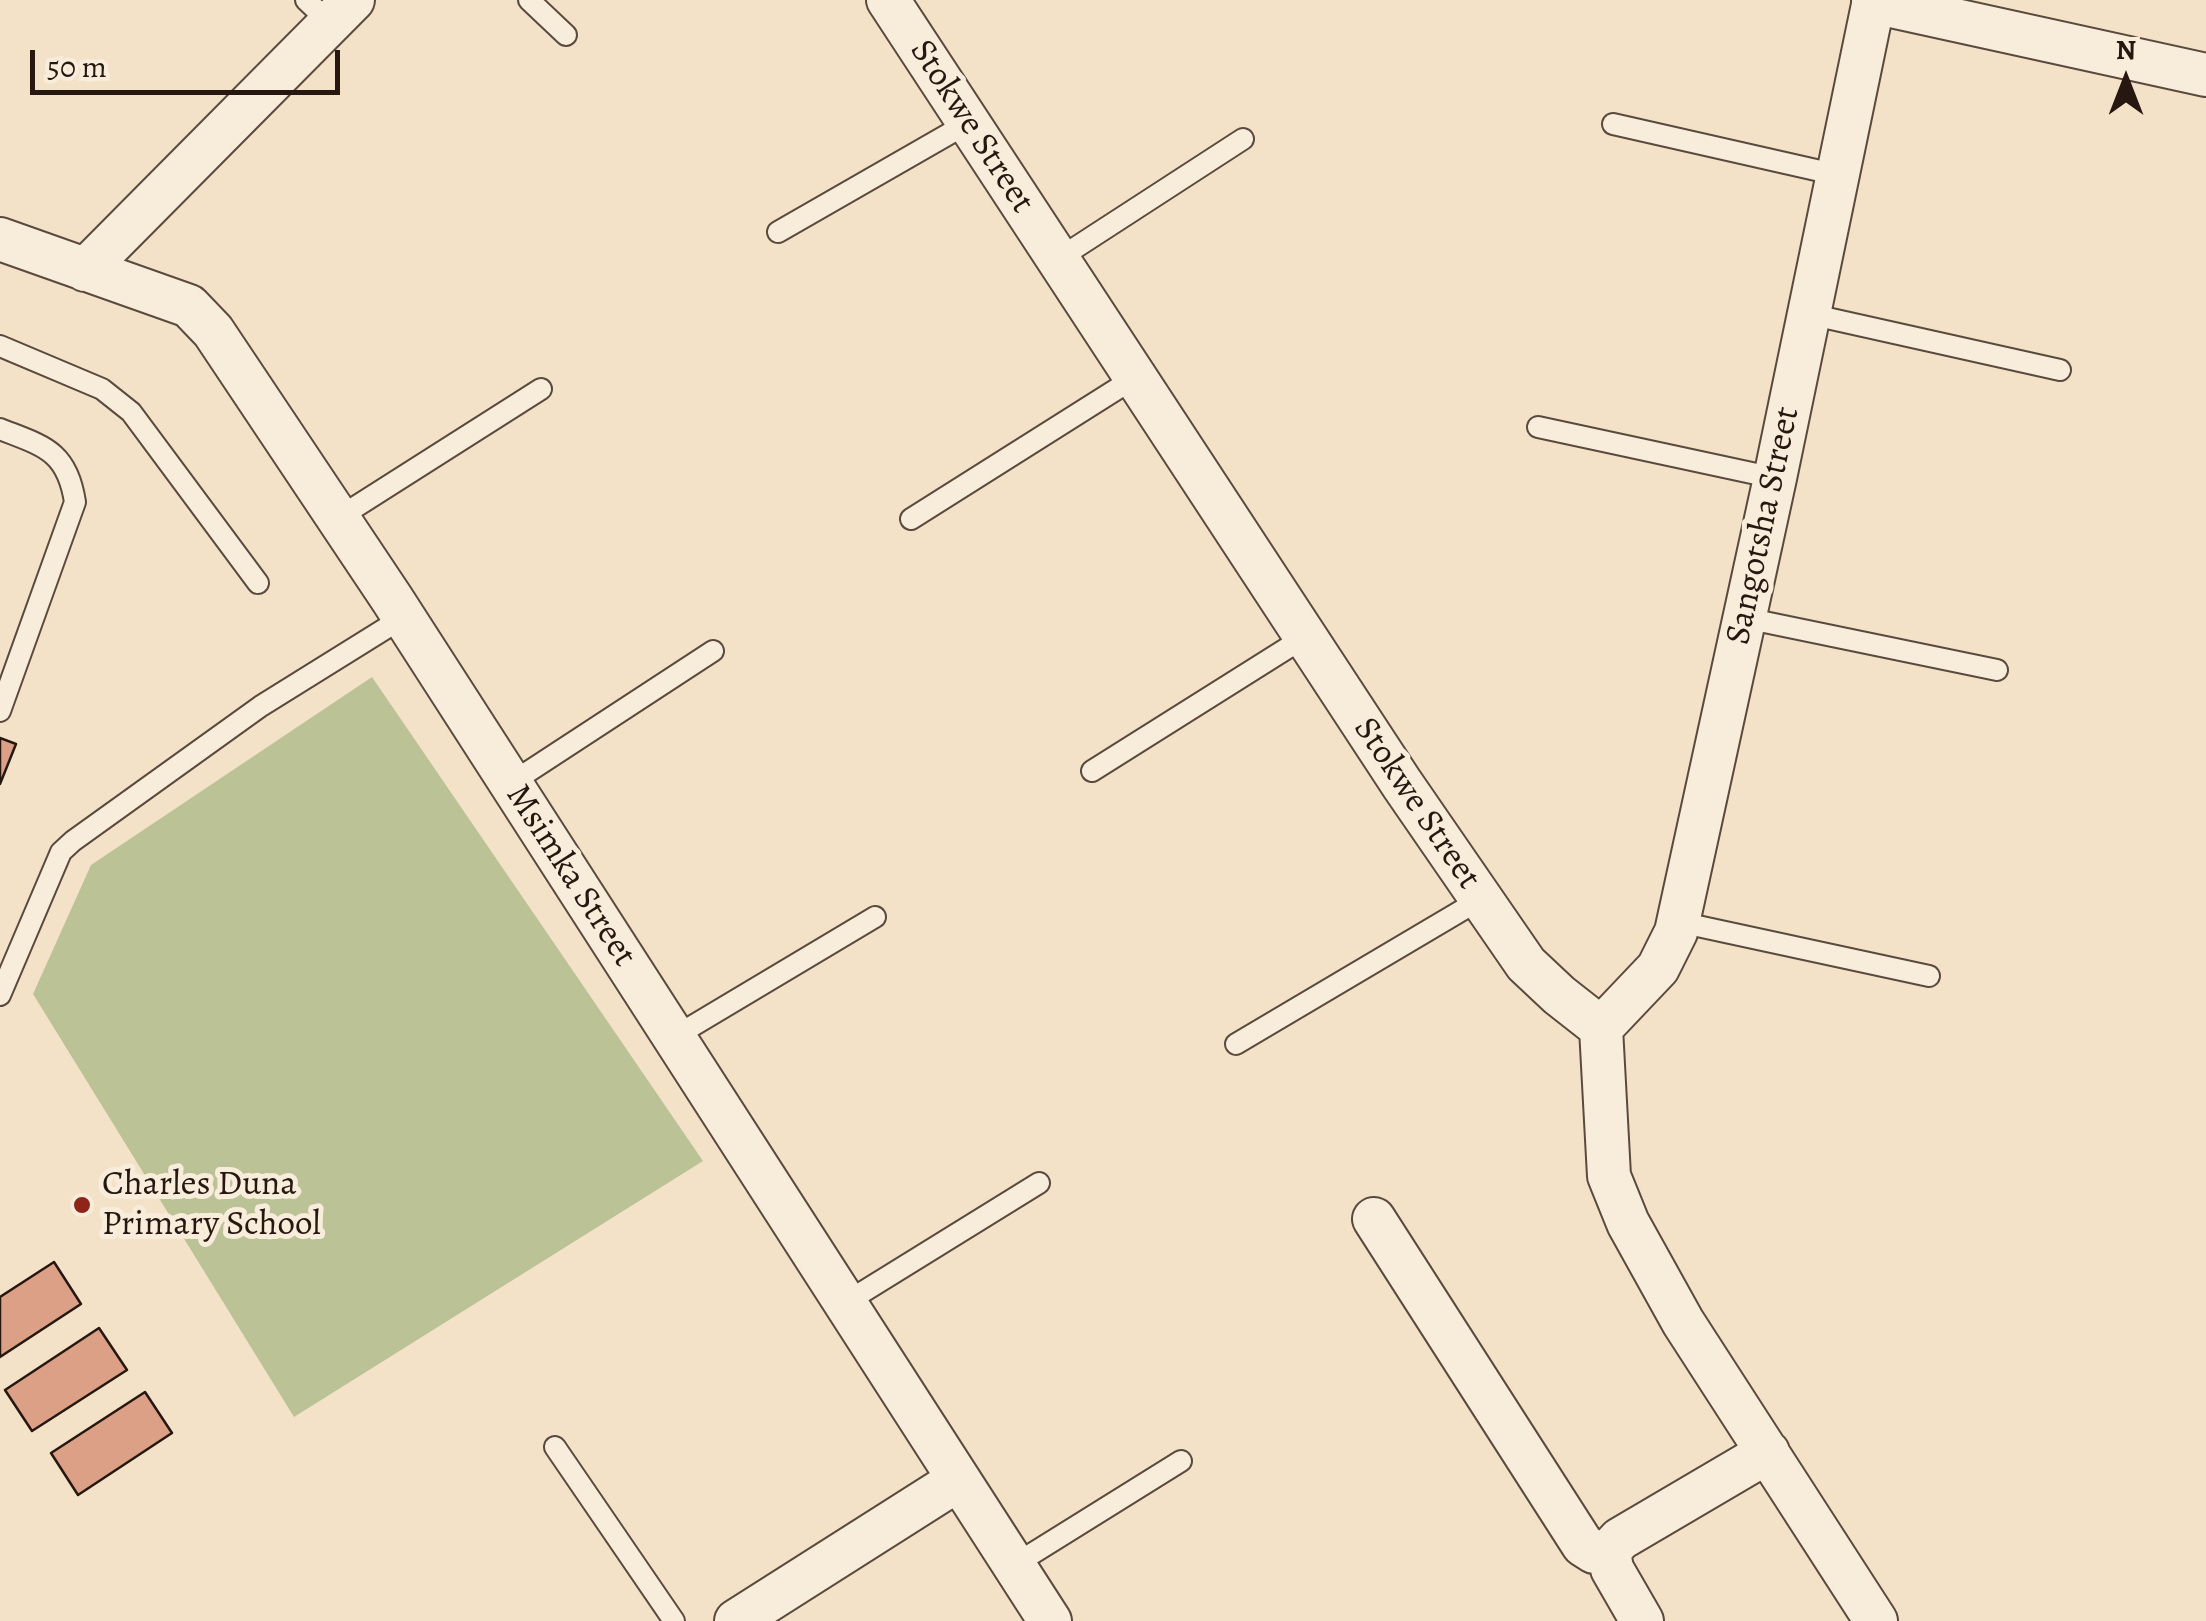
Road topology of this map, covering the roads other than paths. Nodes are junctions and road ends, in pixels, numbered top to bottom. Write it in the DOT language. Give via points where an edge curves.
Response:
graph roads {
  1 [pos="529,0"];
  2 [pos="888,0"];
  3 [pos="1874,1"];
  4 [pos="329,8"];
  5 [pos="566,35"];
  6 [pos="2206,75"];
  7 [pos="968,123"];
  8 [pos="1614,124"];
  9 [pos="1243,138"];
  10 [pos="1838,175"];
  11 [pos="778,232"];
  12 [pos="0,239"];
  13 [pos="1058,259"];
  14 [pos="85,270"];
  15 [pos="1808,314"];
  16 [pos="0,346"];
  17 [pos="2060,370"];
  18 [pos="1136,377"];
  19 [pos="541,389"];
  20 [pos="1538,427"];
  21 [pos="0,428"];
  22 [pos="1776,478"];
  23 [pos="338,518"];
  24 [pos="911,519"];
  25 [pos="258,583"];
  26 [pos="404,617"];
  27 [pos="1745,618"];
  28 [pos="1305,637"];
  29 [pos="713,651"];
  30 [pos="1998,670"];
  31 [pos="0,711"];
  32 [pos="1092,771"];
  33 [pos="511,783"];
  34 [pos="1481,899"];
  35 [pos="875,917"];
  36 [pos="1679,922"];
  37 [pos="1929,976"];
  38 [pos="0,995"];
  39 [pos="1602,1028"];
  40 [pos="674,1037"];
  41 [pos="1236,1044"];
  42 [pos="1039,1183"];
  43 [pos="1374,1220"];
  44 [pos="845,1303"];
  45 [pos="555,1446"];
  46 [pos="1768,1452"];
  47 [pos="1181,1461"];
  48 [pos="958,1480"];
  49 [pos="1610,1551"];
  50 [pos="1014,1565"];
  51 [pos="674,1621"];
  52 [pos="736,1621"];
  53 [pos="1050,1621"];
  54 [pos="1642,1621"];
  55 [pos="1876,1621"];
  1 -- 5 [label="lane"];
  2 -- 7 [label="street, Stokwe Street"];
  3 -- 6 [label="street"];
  3 -- 10 [label="street, Sangotsha Street"];
  4 -- 14 [label="street"];
  7 -- 11 [label="lane"];
  7 -- 13 [label="street, Stokwe Street"];
  8 -- 10 [label="lane"];
  9 -- 13 [label="lane"];
  10 -- 15 [label="street, Sangotsha Street"];
  12 -- 14 [label="street, Msimka Street"];
  13 -- 18 [label="street, Stokwe Street"];
  14 -- 23 [label="street, Msimka Street" via="189,306 213,331"];
  15 -- 17 [label="lane"];
  15 -- 22 [label="street, Sangotsha Street"];
  16 -- 25 [label="lane" via="102,389 131,412"];
  18 -- 24 [label="lane"];
  18 -- 28 [label="street, Stokwe Street"];
  19 -- 23 [label="lane"];
  20 -- 22 [label="lane"];
  21 -- 31 [label="lane" via="66,466 74,502"];
  22 -- 27 [label="street, Sangotsha Street"];
  23 -- 26 [label="street, Msimka Street"];
  26 -- 33 [label="street, Msimka Street"];
  26 -- 38 [label="lane" via="260,706 73,840"];
  27 -- 30 [label="lane"];
  27 -- 36 [label="street, Sangotsha Street"];
  28 -- 32 [label="lane"];
  28 -- 34 [label="street, Stokwe Street"];
  29 -- 33 [label="lane"];
  33 -- 40 [label="street, Msimka Street"];
  34 -- 39 [label="street, Stokwe Street" via="1526,964"];
  34 -- 41 [label="lane"];
  35 -- 40 [label="lane"];
  36 -- 37 [label="lane"];
  36 -- 39 [label="street, Sangotsha Street" via="1658,968"];
  39 -- 46 [label="street" via="1609,1176 1683,1322"];
  40 -- 44 [label="street, Msimka Street"];
  42 -- 44 [label="lane"];
  43 -- 49 [label="street" via="1582,1545"];
  44 -- 48 [label="street, Msimka Street"];
  45 -- 51 [label="lane"];
  46 -- 49 [label="street"];
  46 -- 55 [label="street"];
  47 -- 50 [label="lane"];
  48 -- 50 [label="street, Msimka Street"];
  48 -- 52 [label="street"];
  49 -- 54 [label="street" via="1612,1570"];
  50 -- 53 [label="street, Msimka Street"];
}
